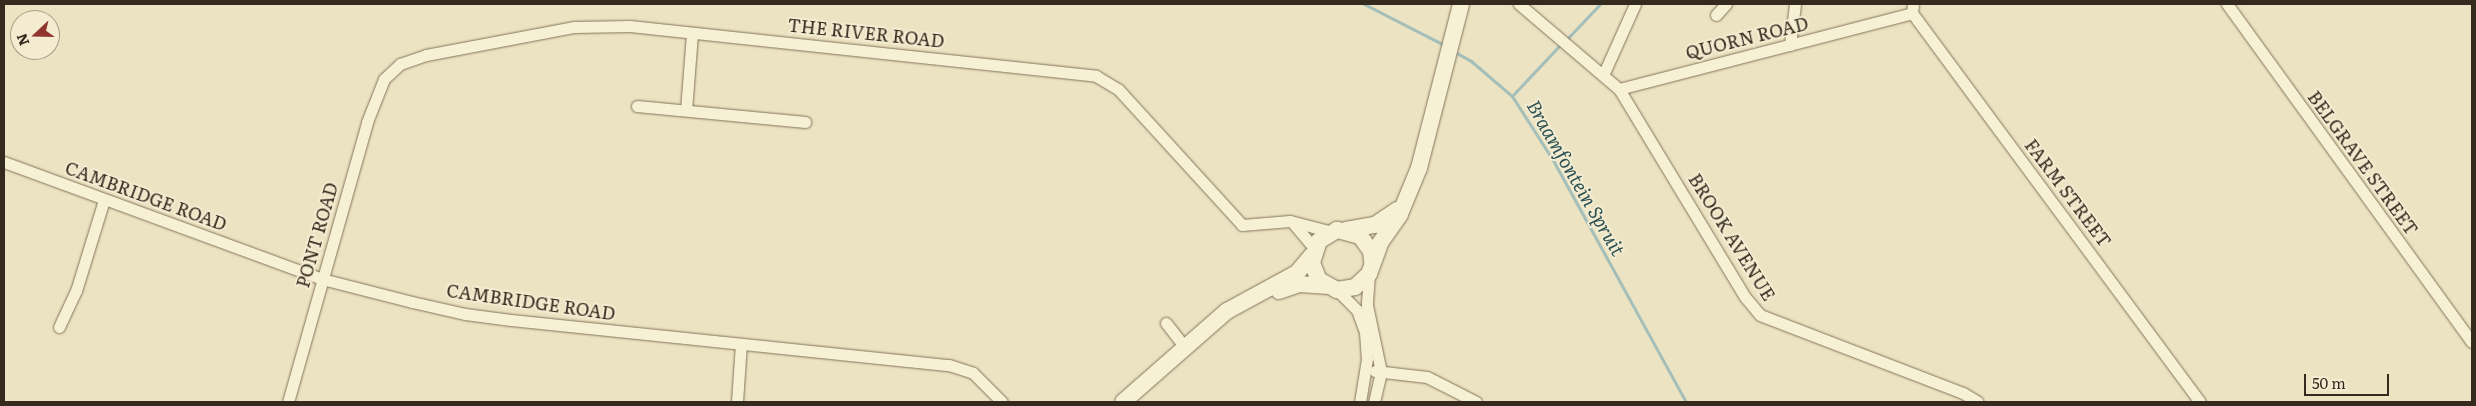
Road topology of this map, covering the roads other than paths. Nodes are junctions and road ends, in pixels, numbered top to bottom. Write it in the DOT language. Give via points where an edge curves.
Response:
graph roads {
  1 [pos="1461,4"];
  2 [pos="1519,4"];
  3 [pos="1635,4"];
  4 [pos="1726,4"];
  5 [pos="1795,4"];
  6 [pos="2227,4"];
  7 [pos="1913,8"];
  8 [pos="1716,14"];
  9 [pos="692,33"];
  10 [pos="1790,44"];
  11 [pos="1604,73"];
  12 [pos="384,79"];
  13 [pos="1619,89"];
  14 [pos="637,106"];
  15 [pos="686,110"];
  16 [pos="806,122"];
  17 [pos="4,162"];
  18 [pos="104,200"];
  19 [pos="1406,202"];
  20 [pos="1290,221"];
  21 [pos="1337,231"];
  22 [pos="1313,251"];
  23 [pos="1370,267"];
  24 [pos="322,279"];
  25 [pos="1331,288"];
  26 [pos="1166,323"];
  27 [pos="59,327"];
  28 [pos="2472,342"];
  29 [pos="741,344"];
  30 [pos="1185,347"];
  31 [pos="1366,370"];
  32 [pos="1381,372"];
  33 [pos="288,402"];
  34 [pos="737,402"];
  35 [pos="1002,402"];
  36 [pos="1123,402"];
  37 [pos="1138,402"];
  38 [pos="1360,402"];
  39 [pos="1374,402"];
  40 [pos="1476,402"];
  41 [pos="1978,402"];
  42 [pos="2200,402"];
  1 -- 19 [label="main road" via="1439,95"];
  2 -- 11 [label="street, BROOK AVENUE"];
  3 -- 11 [label="street"];
  4 -- 8 [label="street"];
  5 -- 10 [label="street"];
  6 -- 28 [label="street, BELGRAVE STREET"];
  7 -- 10 [label="street, QUORN ROAD"];
  7 -- 42 [label="street, FARM STREET"];
  9 -- 12 [label="street, THE RIVER ROAD" via="612,25 574,27 426,56 400,64"];
  9 -- 15 [label="street"];
  9 -- 20 [label="street, THE RIVER ROAD" via="1096,76 1118,89 1242,225"];
  10 -- 13 [label="street, QUORN ROAD"];
  11 -- 13 [label="street, BROOK AVENUE"];
  12 -- 24 [label="street, PONT ROAD" via="367,122"];
  13 -- 41 [label="street, BROOK AVENUE" via="1745,297 1760,315 1963,393"];
  14 -- 15 [label="street"];
  15 -- 16 [label="street"];
  17 -- 18 [label="street, CAMBRIDGE ROAD"];
  18 -- 24 [label="street, CAMBRIDGE ROAD"];
  18 -- 27 [label="street" via="78,284"];
  19 -- 21 [label="main road" via="1381,222"];
  19 -- 23 [label="main road"];
  20 -- 21 [label="street, THE RIVER ROAD"];
  20 -- 22 [label="street" via="1302,230"];
  21 -- 22 [label="main road"];
  21 -- 23 [label="main road" via="1352,232 1366,243"];
  22 -- 25 [label="main road" via="1314,272"];
  22 -- 30 [label="main road" via="1297,273 1239,303"];
  23 -- 25 [label="main road" via="1356,288"];
  23 -- 32 [label="street" via="1367,305"];
  24 -- 29 [label="street, CAMBRIDGE ROAD" via="466,314"];
  24 -- 33 [label="street, PONT ROAD"];
  25 -- 31 [label="street" via="1351,302 1362,321 1367,346"];
  25 -- 37 [label="main road" via="1292,286 1256,302 1224,324"];
  26 -- 30 [label="street"];
  29 -- 34 [label="street"];
  29 -- 35 [label="street, CAMBRIDGE ROAD" via="956,366 974,372"];
  30 -- 36 [label="main road"];
  31 -- 32 [label="street"];
  31 -- 38 [label="street"];
  32 -- 39 [label="street"];
  32 -- 40 [label="street" via="1428,377"];
}
